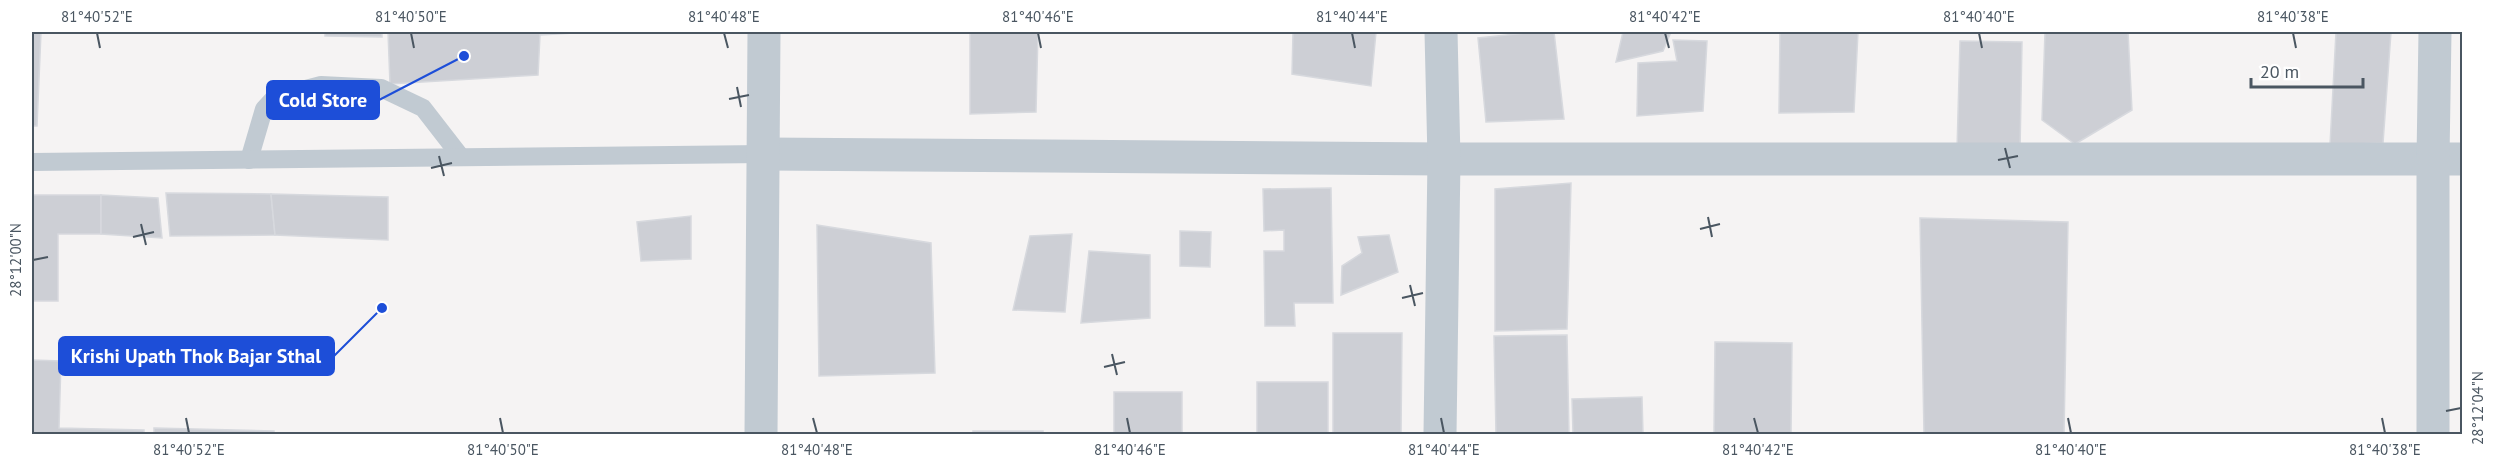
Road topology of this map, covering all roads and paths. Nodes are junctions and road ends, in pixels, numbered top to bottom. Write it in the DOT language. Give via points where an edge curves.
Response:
graph roads {
  1 [pos="764,32"];
  2 [pos="1440,32"];
  3 [pos="2436,32"];
  4 [pos="764,154"];
  5 [pos="461,157"];
  6 [pos="2448,158"];
  7 [pos="1444,159"];
  8 [pos="249,160"];
  9 [pos="32,162"];
  10 [pos="761,435"];
  11 [pos="1440,435"];
  12 [pos="2433,435"];
  1 -- 4 [label="street"];
  2 -- 7 [label="street"];
  3 -- 6 [label="street"];
  4 -- 5 [label="lane"];
  4 -- 7 [label="street"];
  4 -- 10 [label="street"];
  5 -- 8 [label="lane"];
  5 -- 8 [label="lane" via="423,108 381,88 321,85 274,97 264,109"];
  6 -- 7 [label="street"];
  6 -- 12 [label="street"];
  7 -- 11 [label="street"];
  8 -- 9 [label="lane"];
}
